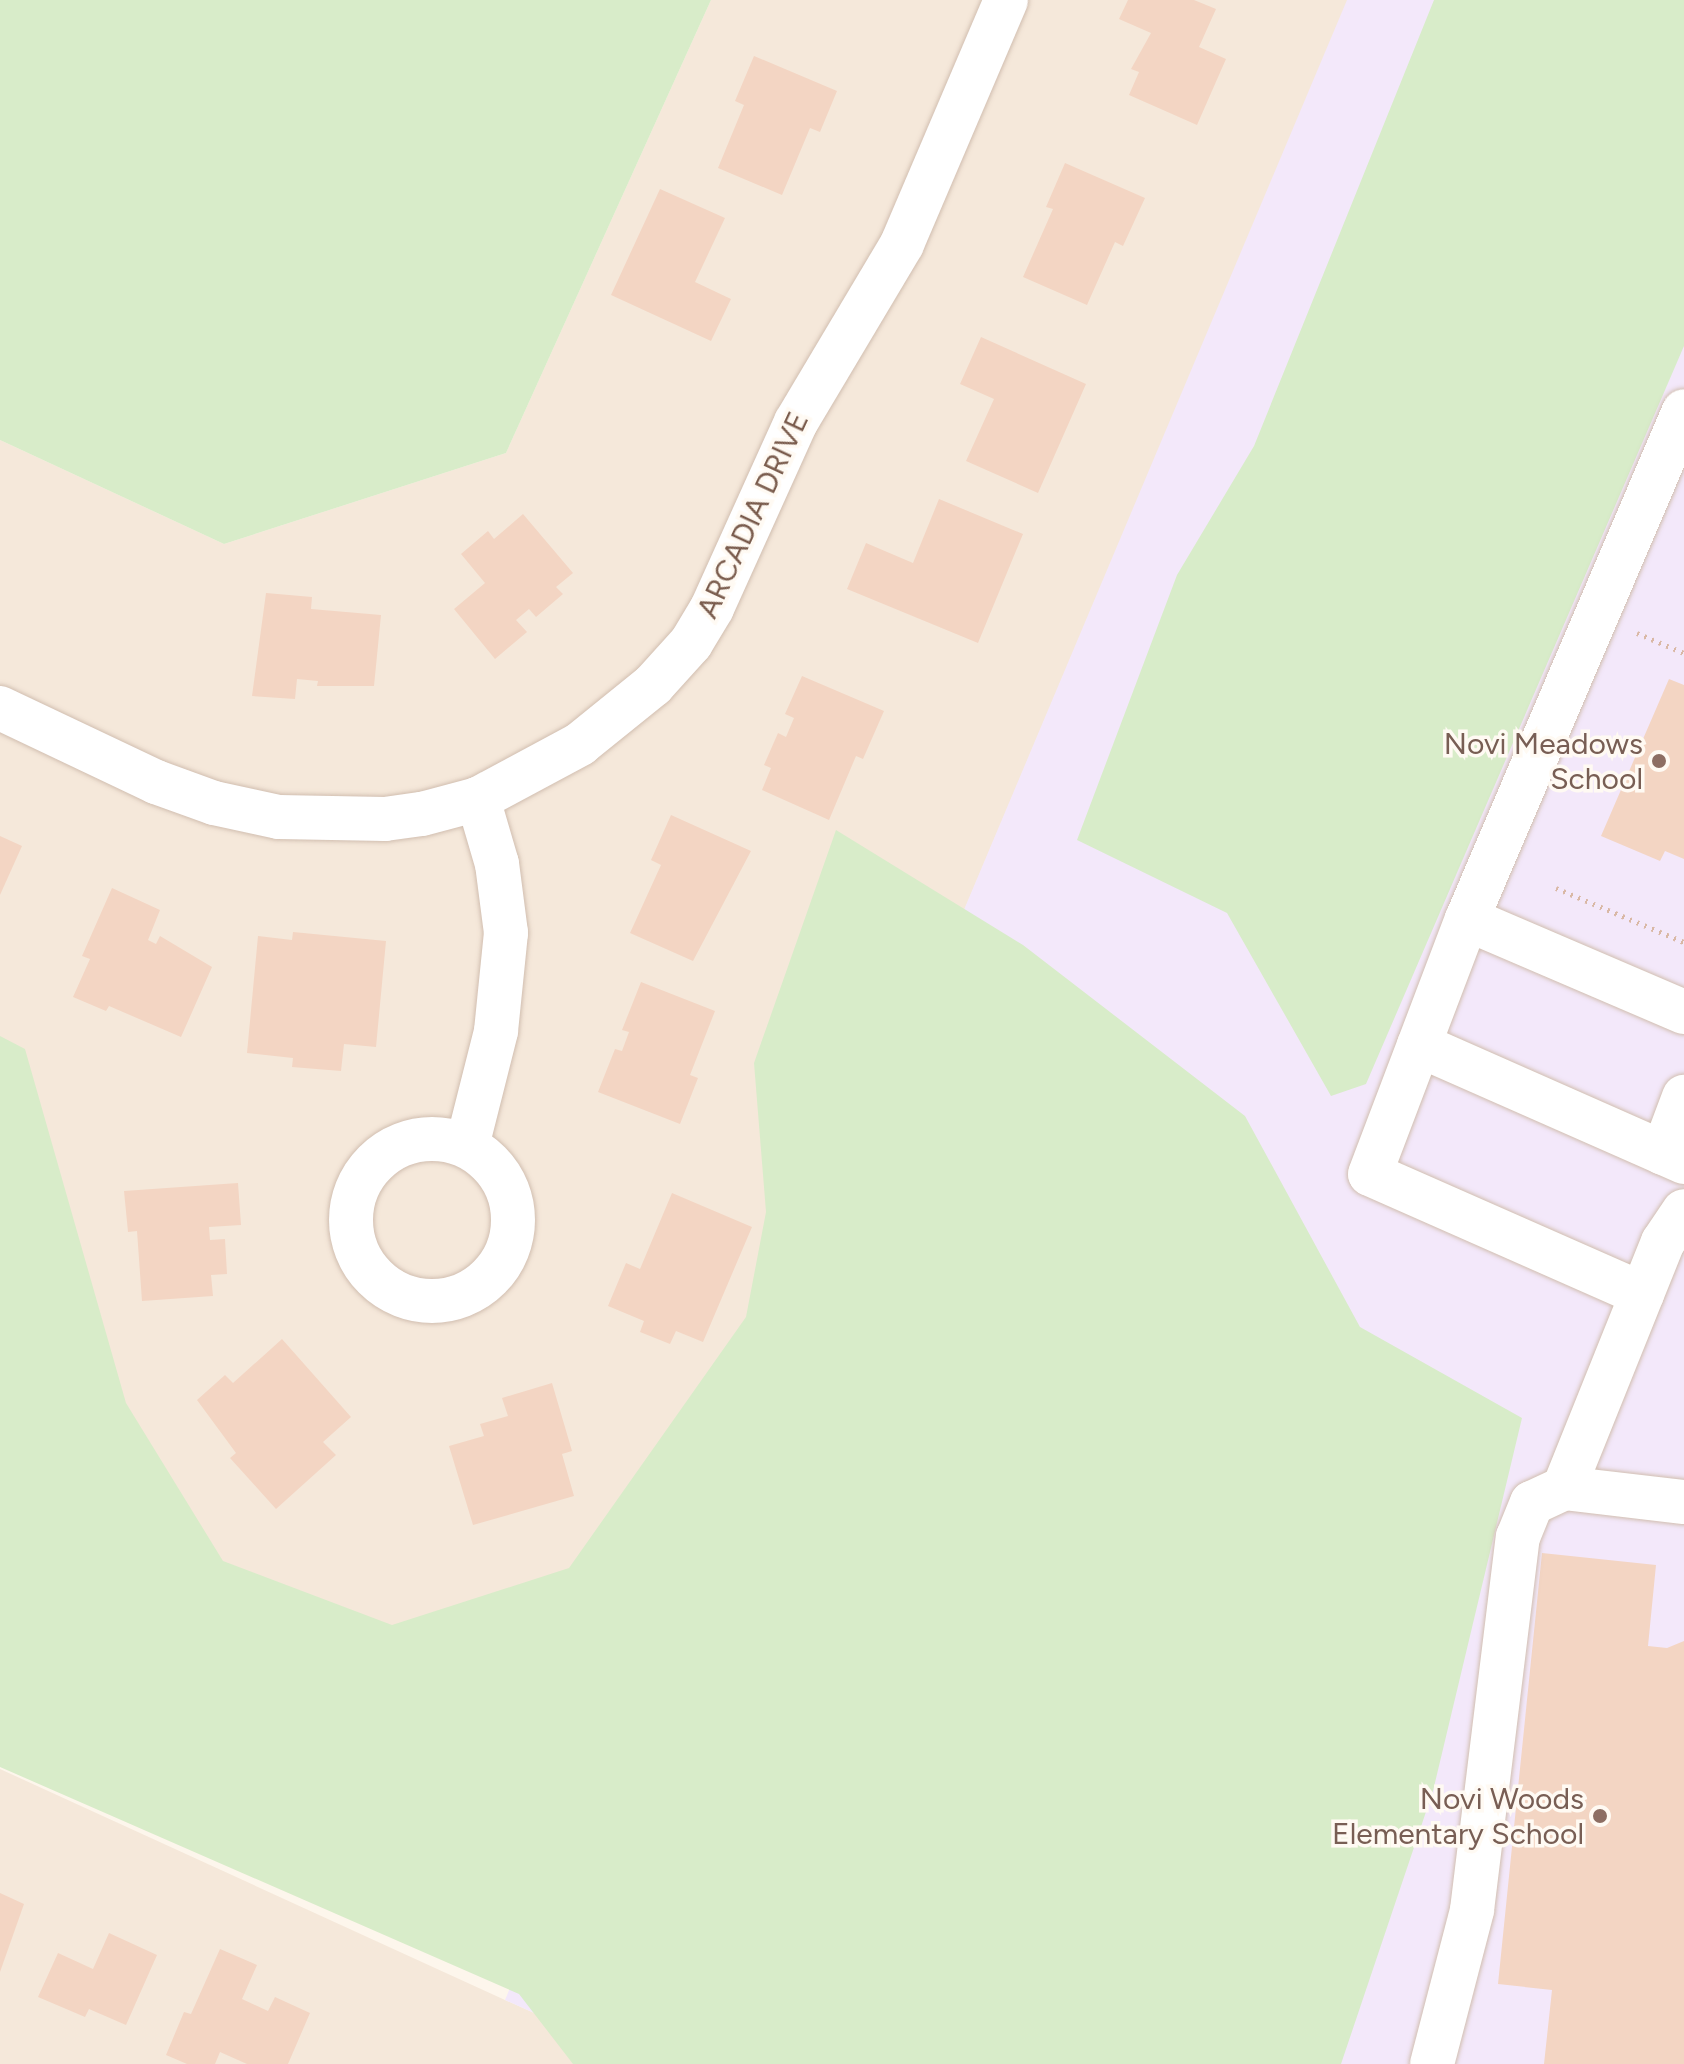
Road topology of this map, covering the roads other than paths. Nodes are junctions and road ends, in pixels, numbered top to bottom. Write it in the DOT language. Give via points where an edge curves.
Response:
graph roads {
  1 [pos="1006,0"];
  2 [pos="1684,411"];
  3 [pos="0,708"];
  4 [pos="478,799"];
  5 [pos="1467,919"];
  6 [pos="1684,1012"];
  7 [pos="1419,1045"];
  8 [pos="1684,1097"];
  9 [pos="467,1146"];
  10 [pos="1673,1157"];
  11 [pos="1684,1211"];
  12 [pos="1642,1294"];
  13 [pos="1564,1488"];
  14 [pos="1684,1502"];
  15 [pos="1432,2064"];
  1 -- 4 [label="street, ARCADIA DRIVE" via="902,244 796,422 736,564 691,643 613,720"];
  2 -- 5 [label="street"];
  3 -- 4 [label="street, ARCADIA DRIVE" via="156,782 246,812 385,819"];
  4 -- 9 [label="street" via="497,864 506,933 496,1031"];
  5 -- 6 [label="street"];
  5 -- 7 [label="street"];
  7 -- 10 [label="street"];
  7 -- 12 [label="street" via="1370,1174"];
  8 -- 10 [label="street"];
  11 -- 12 [label="street" via="1663,1242"];
  12 -- 13 [label="street"];
  13 -- 14 [label="street"];
  13 -- 15 [label="street" via="1532,1503 1518,1537 1472,1910"];
}
